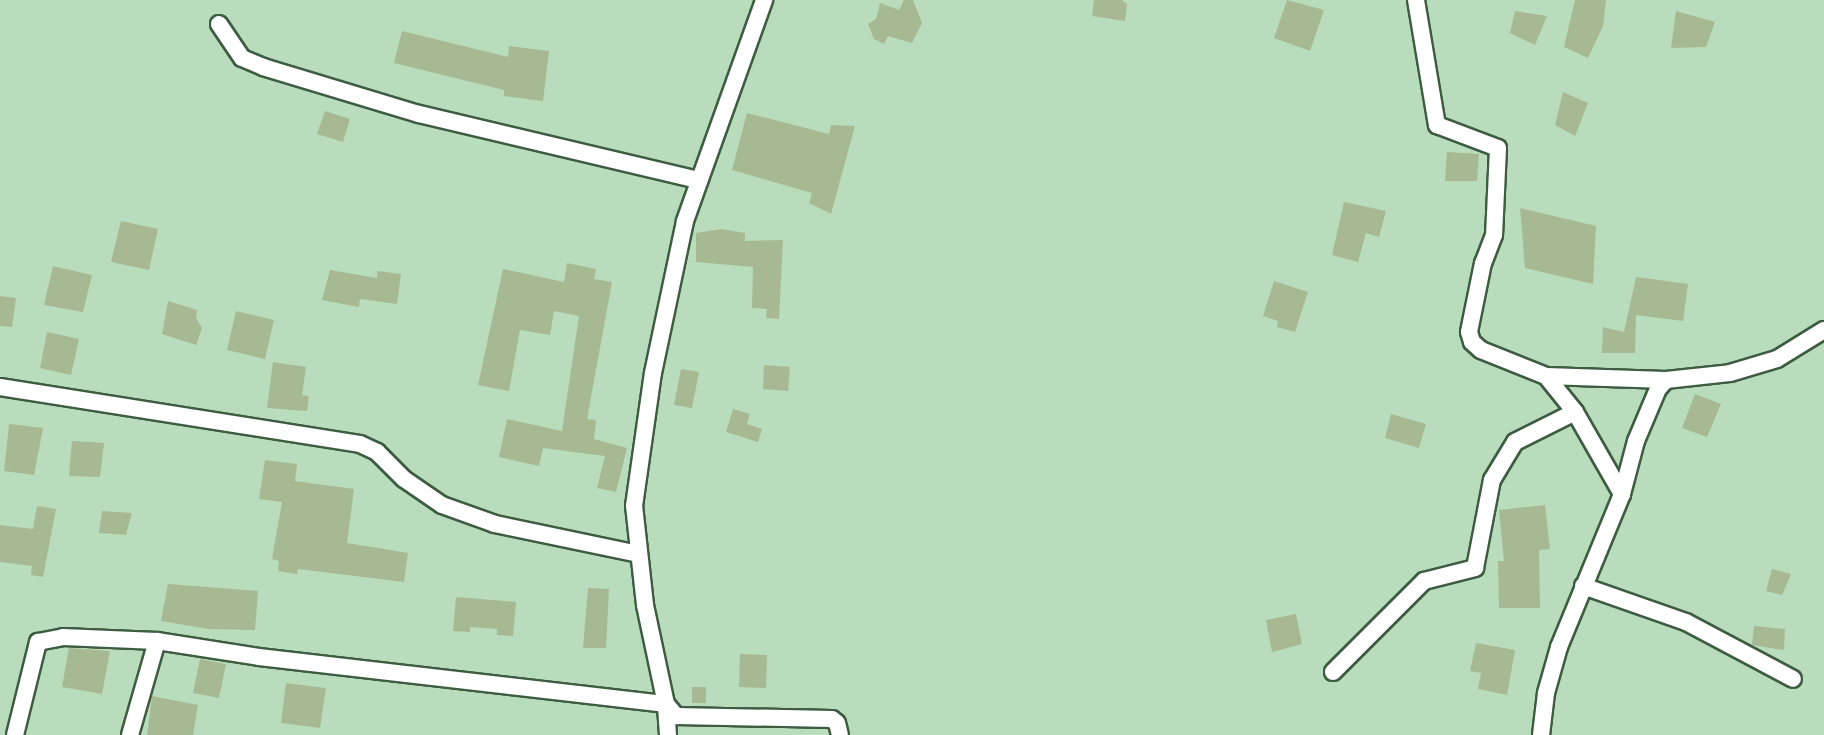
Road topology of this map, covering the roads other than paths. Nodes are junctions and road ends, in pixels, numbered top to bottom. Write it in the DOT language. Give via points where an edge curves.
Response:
graph roads {
  1 [pos="764,0"];
  2 [pos="1416,0"];
  3 [pos="219,24"];
  4 [pos="699,180"];
  5 [pos="1824,330"];
  6 [pos="1546,376"];
  7 [pos="1666,380"];
  8 [pos="0,387"];
  9 [pos="1575,412"];
  10 [pos="1622,494"];
  11 [pos="638,554"];
  12 [pos="1583,586"];
  13 [pos="157,641"];
  14 [pos="1333,672"];
  15 [pos="1793,679"];
  16 [pos="666,704"];
  17 [pos="15,735"];
  18 [pos="130,735"];
  19 [pos="668,735"];
  20 [pos="840,735"];
  21 [pos="1542,735"];
  1 -- 4 [label="street"];
  2 -- 6 [label="street" via="1437,125 1498,148 1494,235 1483,262 1469,332 1472,342 1480,350"];
  3 -- 4 [label="street" via="242,58 263,67 419,114"];
  4 -- 11 [label="street" via="685,221 653,373 634,506"];
  5 -- 7 [label="street" via="1777,359 1730,373"];
  6 -- 7 [label="street"];
  6 -- 9 [label="street"];
  7 -- 10 [label="street" via="1658,389 1636,441"];
  8 -- 11 [label="street" via="360,444 377,452 404,479 442,505 495,524"];
  9 -- 10 [label="street"];
  9 -- 14 [label="street" via="1515,442 1492,480 1475,568 1424,581"];
  10 -- 12 [label="street"];
  11 -- 16 [label="street"];
  12 -- 15 [label="street" via="1686,622"];
  12 -- 21 [label="street" via="1558,647 1546,693"];
  13 -- 16 [label="street" via="259,657"];
  13 -- 17 [label="street" via="63,637 38,642"];
  13 -- 18 [label="street"];
  16 -- 19 [label="street"];
  16 -- 20 [label="street" via="676,716 832,719"];
}
